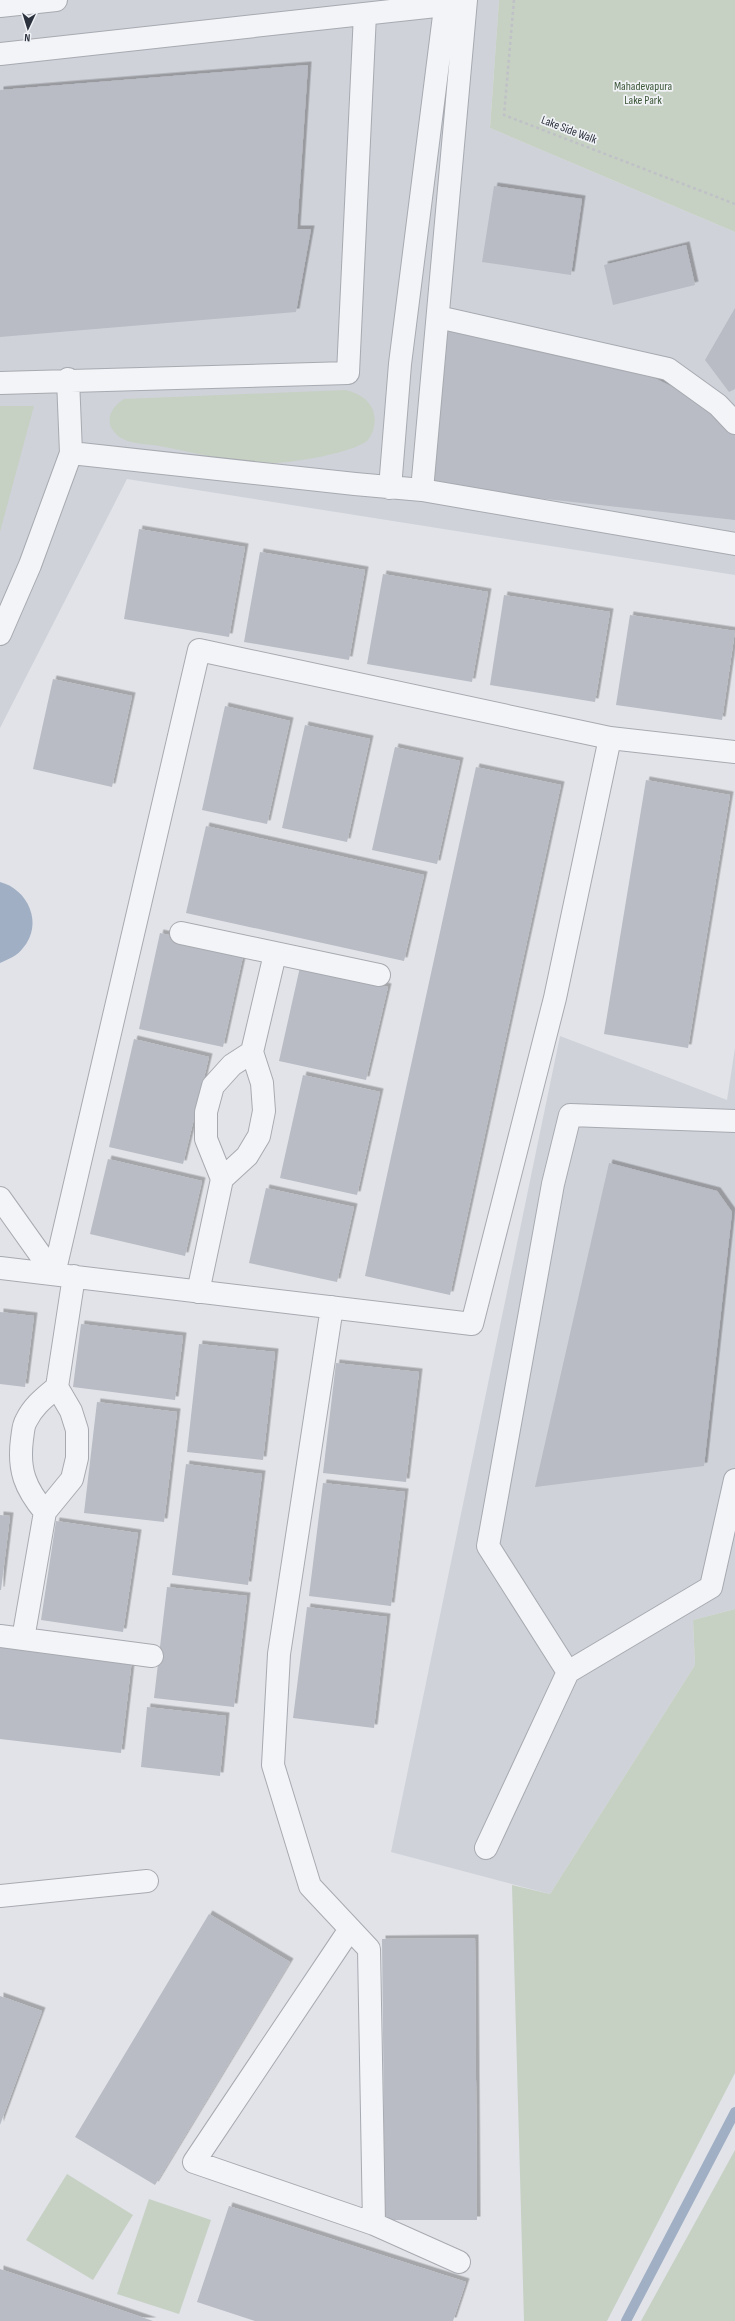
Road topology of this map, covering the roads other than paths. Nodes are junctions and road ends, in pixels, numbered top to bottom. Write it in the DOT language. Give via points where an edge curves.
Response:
graph roads {
  1 [pos="56,0"];
  2 [pos="452,2"];
  3 [pos="0,6"];
  4 [pos="365,14"];
  5 [pos="0,54"];
  6 [pos="438,318"];
  7 [pos="68,379"];
  8 [pos="0,382"];
  9 [pos="735,423"];
  10 [pos="71,453"];
  11 [pos="390,488"];
  12 [pos="422,490"];
  13 [pos="735,544"];
  14 [pos="0,634"];
  15 [pos="610,738"];
  16 [pos="735,752"];
  17 [pos="181,933"];
  18 [pos="275,954"];
  19 [pos="379,975"];
  20 [pos="252,1052"];
  21 [pos="735,1121"];
  22 [pos="222,1179"];
  23 [pos="0,1198"];
  24 [pos="0,1268"];
  25 [pos="64,1275"];
  26 [pos="198,1292"];
  27 [pos="332,1307"];
  28 [pos="57,1387"];
  29 [pos="735,1480"];
  30 [pos="45,1512"];
  31 [pos="0,1636"];
  32 [pos="23,1639"];
  33 [pos="152,1656"];
  34 [pos="568,1672"];
  35 [pos="486,1848"];
  36 [pos="147,1881"];
  37 [pos="0,1896"];
  38 [pos="350,1929"];
  39 [pos="374,2224"];
  40 [pos="458,2262"];
  1 -- 3 [label="street"];
  2 -- 4 [label="street"];
  2 -- 6 [label="street"];
  2 -- 11 [label="street" via="400,364"];
  4 -- 5 [label="street"];
  4 -- 7 [label="street" via="348,373"];
  6 -- 9 [label="street" via="668,369 718,405"];
  6 -- 12 [label="street"];
  7 -- 8 [label="street"];
  7 -- 10 [label="street"];
  10 -- 11 [label="street"];
  10 -- 14 [label="street" via="30,565"];
  11 -- 12 [label="street"];
  12 -- 13 [label="street"];
  15 -- 16 [label="street"];
  15 -- 25 [label="street" via="200,650"];
  15 -- 27 [label="street" via="555,998 472,1324"];
  17 -- 18 [label="street"];
  18 -- 19 [label="street"];
  18 -- 20 [label="street"];
  20 -- 22 [label="street" via="262,1090 264,1110 259,1136 247,1156"];
  20 -- 22 [label="street" via="232,1065 213,1086 206,1112 206,1139"];
  21 -- 34 [label="street" via="570,1115 553,1184 488,1546"];
  22 -- 26 [label="street"];
  23 -- 25 [label="street"];
  24 -- 25 [label="street"];
  25 -- 26 [label="street"];
  25 -- 28 [label="street"];
  26 -- 27 [label="street"];
  27 -- 38 [label="street" via="279,1654 273,1765 310,1886"];
  28 -- 30 [label="street" via="71,1411 78,1430 77,1458 72,1479"];
  28 -- 30 [label="street" via="38,1403 25,1421 22,1444 22,1474 31,1496"];
  29 -- 34 [label="street" via="711,1587"];
  30 -- 32 [label="street"];
  31 -- 32 [label="street"];
  32 -- 33 [label="street"];
  34 -- 35 [label="street"];
  36 -- 37 [label="street"];
  38 -- 39 [label="street" via="369,1949"];
  38 -- 39 [label="street" via="194,2162"];
  39 -- 40 [label="street"];
}
